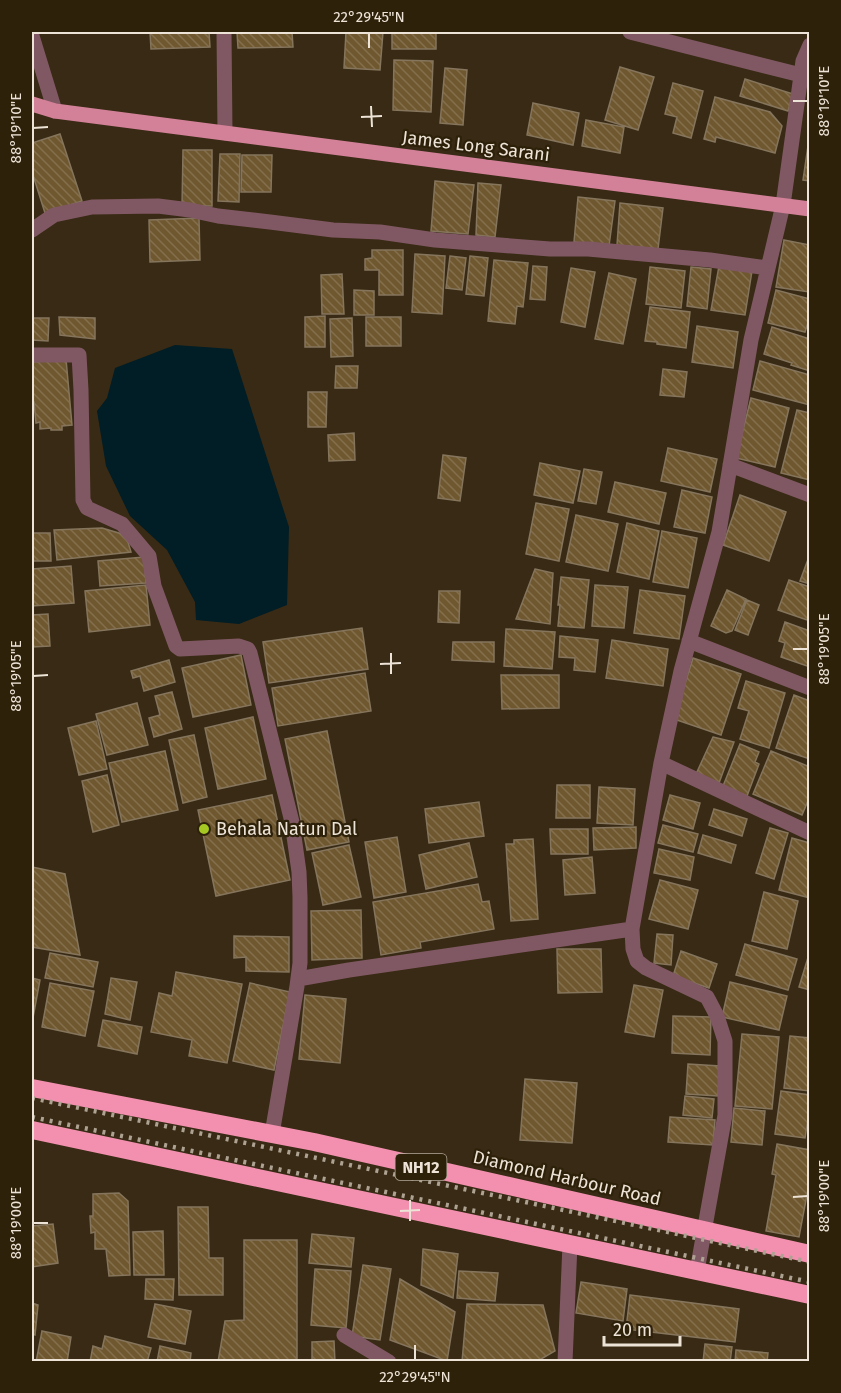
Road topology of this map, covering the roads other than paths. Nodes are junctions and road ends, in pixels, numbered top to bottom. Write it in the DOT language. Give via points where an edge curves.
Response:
graph roads {
  1 [pos="224,32"];
  2 [pos="630,32"];
  3 [pos="32,36"];
  4 [pos="810,45"];
  5 [pos="801,75"];
  6 [pos="32,104"];
  7 [pos="55,111"];
  8 [pos="225,133"];
  9 [pos="783,205"];
  10 [pos="810,209"];
  11 [pos="32,230"];
  12 [pos="768,268"];
  13 [pos="32,354"];
  14 [pos="730,465"];
  15 [pos="810,495"];
  16 [pos="688,641"];
  17 [pos="810,688"];
  18 [pos="662,763"];
  19 [pos="810,833"];
  20 [pos="632,929"];
  21 [pos="298,979"];
  22 [pos="32,1088"];
  23 [pos="32,1130"];
  24 [pos="272,1134"];
  25 [pos="705,1231"];
  26 [pos="570,1244"];
  27 [pos="810,1254"];
  28 [pos="697,1271"];
  29 [pos="810,1295"];
  30 [pos="344,1335"];
  31 [pos="389,1362"];
  32 [pos="566,1362"];
  1 -- 8 [label="street"];
  2 -- 5 [label="street"];
  3 -- 7 [label="street"];
  4 -- 5 [label="street"];
  5 -- 9 [label="street"];
  6 -- 7 [label="main road, James Long Sarani"];
  7 -- 8 [label="main road, James Long Sarani"];
  8 -- 9 [label="main road, James Long Sarani"];
  9 -- 10 [label="main road, James Long Sarani"];
  9 -- 12 [label="street"];
  11 -- 12 [label="street" via="54,215 93,207 158,206 333,230 588,249"];
  12 -- 14 [label="street" via="751,340"];
  13 -- 21 [label="street" via="79,355 83,500 87,508 122,524 149,556 154,586 176,646 239,646 250,653 292,822 299,872"];
  14 -- 15 [label="street"];
  14 -- 16 [label="street" via="719,532"];
  16 -- 17 [label="street"];
  16 -- 18 [label="street"];
  18 -- 19 [label="street"];
  18 -- 20 [label="street"];
  20 -- 21 [label="street"];
  20 -- 25 [label="street" via="637,961 706,997 725,1041 725,1115"];
  21 -- 24 [label="street"];
  22 -- 24 [label="highway, Diamond Harbour Road / NH12"];
  23 -- 26 [label="highway, NH12"];
  24 -- 25 [label="highway, Diamond Harbour Road / NH12"];
  25 -- 27 [label="highway, Diamond Harbour Road / NH12"];
  25 -- 28 [label="street"];
  26 -- 28 [label="highway, NH12"];
  26 -- 32 [label="street"];
  28 -- 29 [label="highway, NH12"];
  30 -- 31 [label="street"];
}
